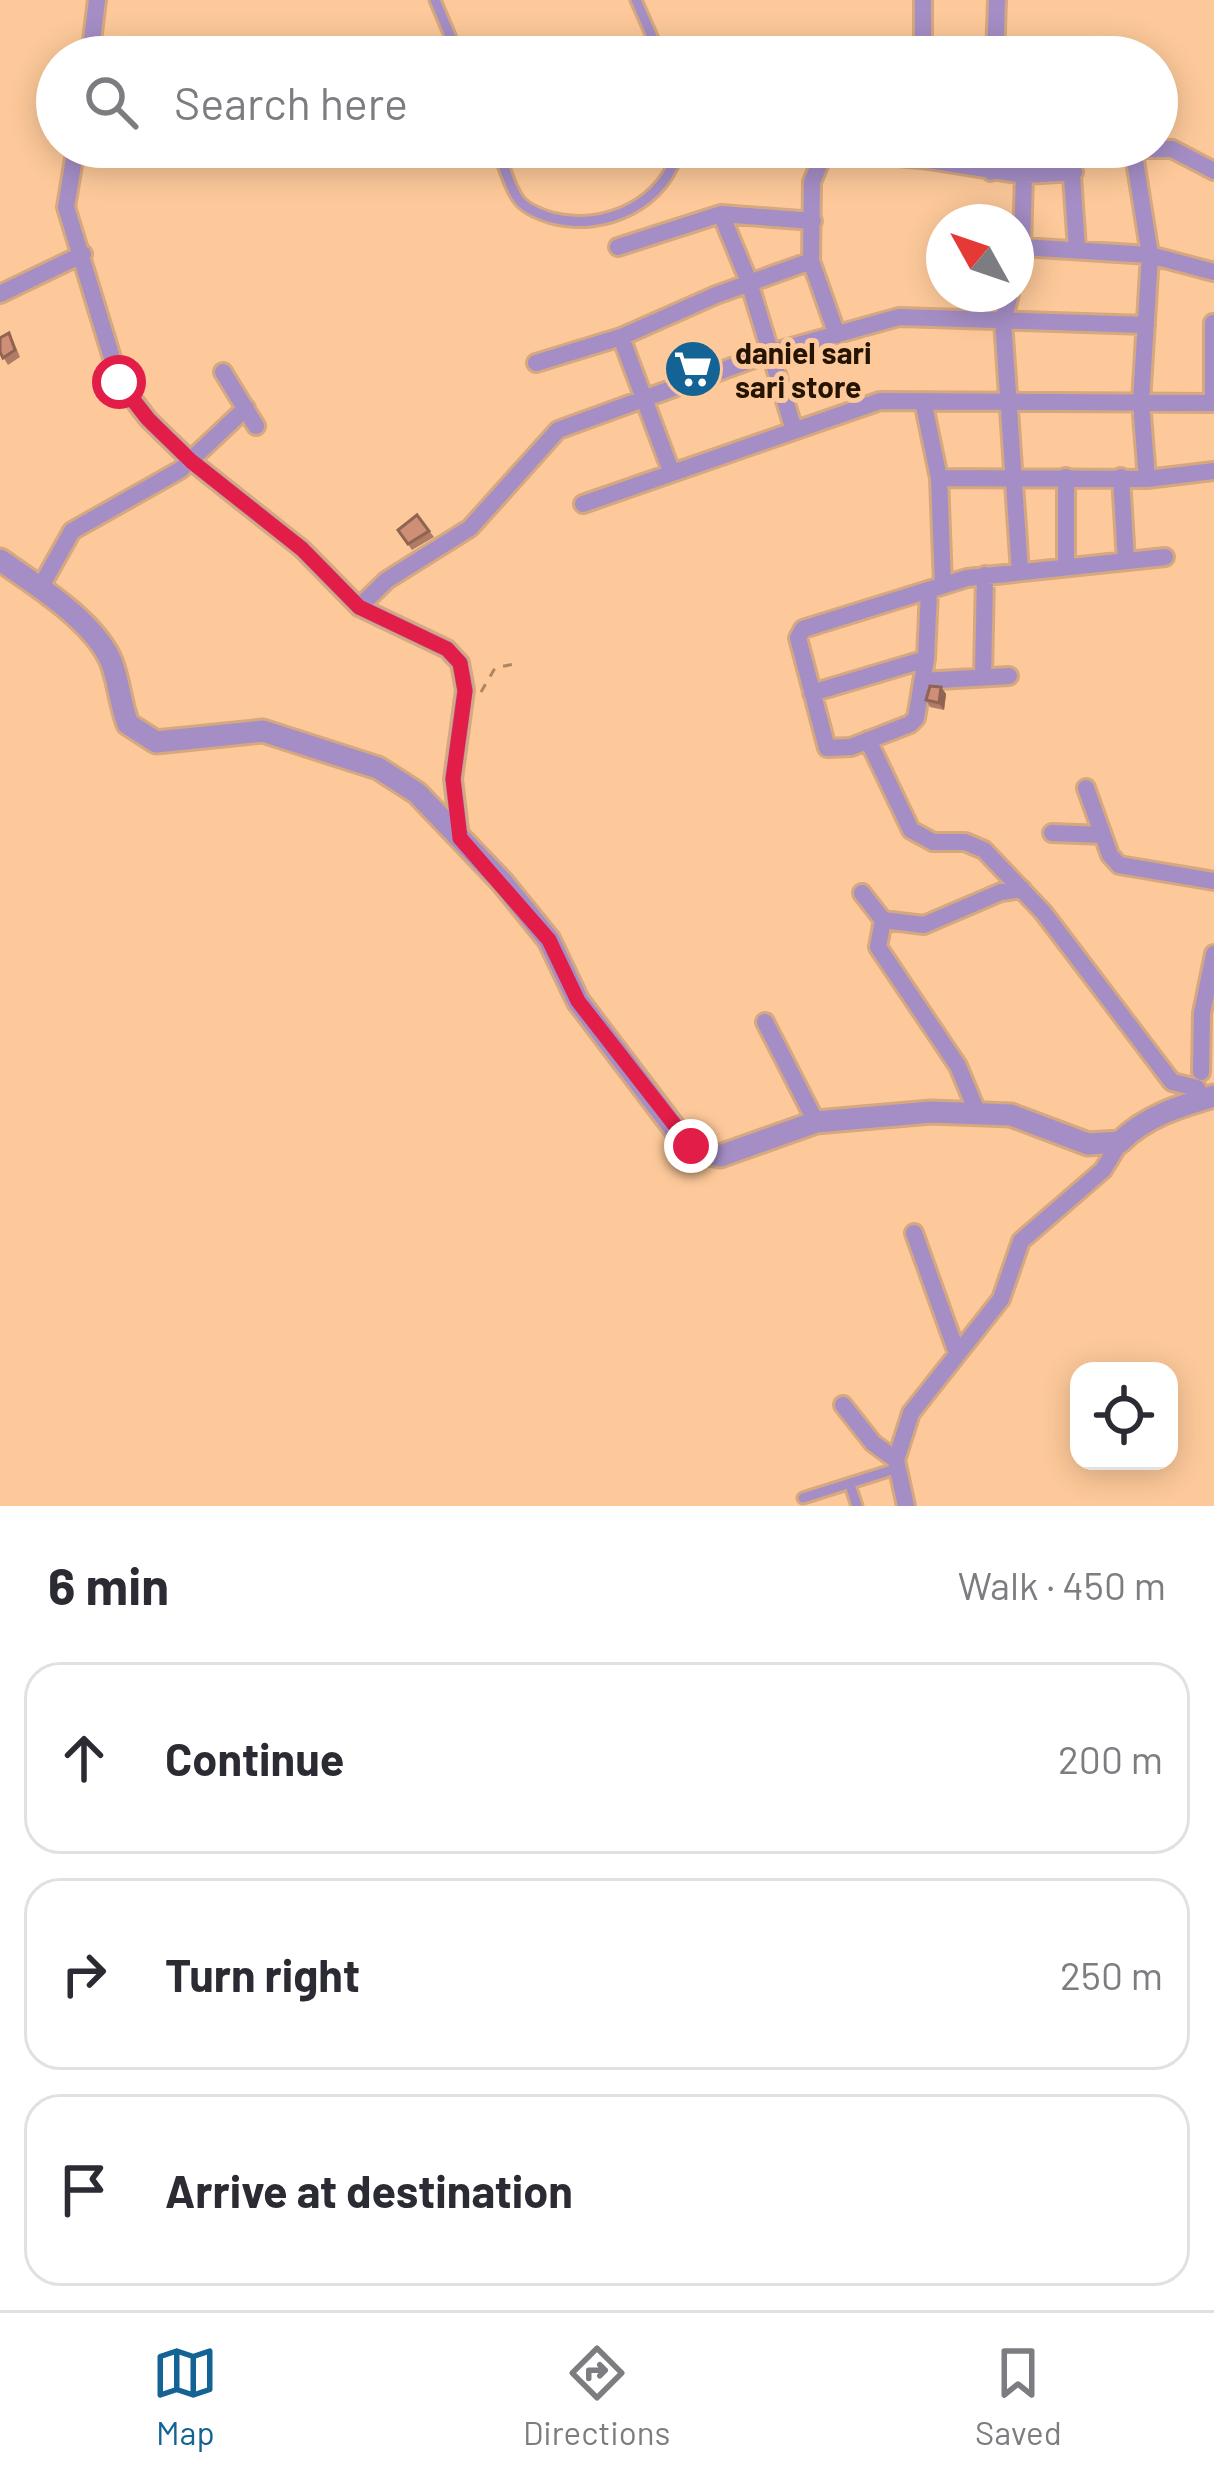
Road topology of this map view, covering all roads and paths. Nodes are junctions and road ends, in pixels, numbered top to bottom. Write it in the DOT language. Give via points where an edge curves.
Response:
graph roads {
  1 [pos="97,0"];
  2 [pos="435,0"];
  3 [pos="637,0"];
  4 [pos="923,0"];
  5 [pos="998,0"];
  6 [pos="93,36"];
  7 [pos="450,36"];
  8 [pos="652,36"];
  9 [pos="923,36"];
  10 [pos="996,36"];
  11 [pos="1178,152"];
  12 [pos="72,168"];
  13 [pos="506,168"];
  14 [pos="668,168"];
  15 [pos="818,168"];
  16 [pos="976,168"];
  17 [pos="991,168"];
  18 [pos="1073,168"];
  19 [pos="1136,168"];
  20 [pos="1214,171"];
  21 [pos="991,172"];
  22 [pos="1074,172"];
  23 [pos="1024,175"];
  24 [pos="1023,204"];
  25 [pos="721,214"];
  26 [pos="813,221"];
  27 [pos="618,247"];
  28 [pos="1034,248"];
  29 [pos="1077,250"];
  30 [pos="83,254"];
  31 [pos="1150,255"];
  32 [pos="811,261"];
  33 [pos="1214,272"];
  34 [pos="749,282"];
  35 [pos="0,294"];
  36 [pos="1005,312"];
  37 [pos="1003,321"];
  38 [pos="1213,323"];
  39 [pos="1146,325"];
  40 [pos="837,335"];
  41 [pos="622,338"];
  42 [pos="773,352"];
  43 [pos="536,363"];
  44 [pos="223,373"];
  45 [pos="646,398"];
  46 [pos="923,401"];
  47 [pos="1141,402"];
  48 [pos="1008,403"];
  49 [pos="1214,403"];
  50 [pos="246,408"];
  51 [pos="256,426"];
  52 [pos="794,430"];
  53 [pos="191,461"];
  54 [pos="671,471"];
  55 [pos="1214,471"];
  56 [pos="1013,476"];
  57 [pos="1066,477"];
  58 [pos="1121,477"];
  59 [pos="939,478"];
  60 [pos="1147,479"];
  61 [pos="583,504"];
  62 [pos="1165,557"];
  63 [pos="0,560"];
  64 [pos="1126,561"];
  65 [pos="1066,567"];
  66 [pos="1020,572"];
  67 [pos="986,575"];
  68 [pos="40,588"];
  69 [pos="936,588"];
  70 [pos="359,607"];
  71 [pos="926,658"];
  72 [pos="518,663"];
  73 [pos="982,676"];
  74 [pos="1009,676"];
  75 [pos="922,681"];
  76 [pos="482,692"];
  77 [pos="812,693"];
  78 [pos="868,740"];
  79 [pos="1086,788"];
  80 [pos="1052,833"];
  81 [pos="1103,835"];
  82 [pos="460,838"];
  83 [pos="1214,881"];
  84 [pos="1022,889"];
  85 [pos="862,893"];
  86 [pos="883,920"];
  87 [pos="1214,954"];
  88 [pos="765,1022"];
  89 [pos="1214,1048"];
  90 [pos="1202,1089"];
  91 [pos="978,1114"];
  92 [pos="816,1123"];
  93 [pos="1120,1142"];
  94 [pos="914,1233"];
  95 [pos="957,1353"];
  96 [pos="843,1405"];
  97 [pos="896,1464"];
  98 [pos="850,1485"];
  99 [pos="803,1498"];
  100 [pos="857,1506"];
  101 [pos="906,1506"];
  1 -- 6 [label="street"];
  2 -- 7 [label="lane"];
  3 -- 8 [label="lane"];
  4 -- 9 [label="street"];
  5 -- 10 [label="street"];
  11 -- 20 [label="street"];
  12 -- 30 [label="street" via="66,207"];
  13 -- 14 [label="lane" via="519,200 566,221 632,210 656,193"];
  15 -- 26 [label="street"];
  16 -- 21 [label="street"];
  17 -- 21 [label="street"];
  18 -- 22 [label="street"];
  19 -- 31 [label="street"];
  21 -- 23 [label="street"];
  22 -- 23 [label="street"];
  22 -- 29 [label="street"];
  23 -- 24 [label="street"];
  25 -- 26 [label="street"];
  25 -- 27 [label="street"];
  25 -- 34 [label="street"];
  26 -- 32 [label="street"];
  28 -- 29 [label="street"];
  29 -- 31 [label="street"];
  30 -- 35 [label="street"];
  30 -- 53 [label="street" via="119,382"];
  31 -- 33 [label="street"];
  31 -- 39 [label="street"];
  32 -- 34 [label="street"];
  32 -- 40 [label="street"];
  34 -- 41 [label="street"];
  34 -- 42 [label="street"];
  36 -- 37 [label="street"];
  37 -- 39 [label="street"];
  37 -- 40 [label="street" via="899,317"];
  37 -- 48 [label="street"];
  38 -- 49 [label="street"];
  39 -- 47 [label="street"];
  40 -- 42 [label="street"];
  41 -- 43 [label="street"];
  41 -- 45 [label="street"];
  42 -- 45 [label="street"];
  42 -- 52 [label="street"];
  44 -- 50 [label="street"];
  45 -- 54 [label="street"];
  45 -- 70 [label="street" via="558,430 470,528"];
  46 -- 48 [label="street"];
  46 -- 52 [label="street" via="880,401"];
  46 -- 59 [label="street"];
  47 -- 48 [label="street"];
  47 -- 49 [label="street"];
  47 -- 60 [label="street"];
  48 -- 56 [label="street"];
  50 -- 51 [label="street"];
  50 -- 53 [label="street"];
  52 -- 54 [label="street"];
  53 -- 68 [label="street" via="72,531"];
  53 -- 70 [label="street" via="302,549"];
  54 -- 61 [label="street"];
  55 -- 60 [label="street"];
  56 -- 57 [label="street"];
  56 -- 59 [label="street"];
  56 -- 66 [label="street"];
  57 -- 58 [label="street"];
  57 -- 65 [label="street"];
  58 -- 60 [label="street"];
  58 -- 64 [label="street"];
  59 -- 69 [label="street"];
  62 -- 64 [label="street"];
  63 -- 68 [label="street"];
  64 -- 65 [label="street"];
  65 -- 66 [label="street"];
  66 -- 67 [label="street"];
  67 -- 69 [label="street"];
  67 -- 73 [label="street"];
  68 -- 82 [label="street" via="110,659 128,724 156,742 263,731 378,767"];
  69 -- 71 [label="street"];
  69 -- 77 [label="street" via="799,633"];
  70 -- 82 [label="street" via="460,663 465,691 453,779"];
  71 -- 75 [label="street"];
  71 -- 77 [label="street"];
  72 -- 76 [label="path" via="495,668"];
  73 -- 74 [label="street"];
  73 -- 75 [label="street"];
  75 -- 78 [label="street" via="916,718"];
  77 -- 78 [label="street" via="827,748"];
  78 -- 84 [label="street" via="911,830 933,842 974,844"];
  79 -- 81 [label="street"];
  80 -- 81 [label="street"];
  81 -- 83 [label="street" via="1119,865"];
  82 -- 92 [label="street" via="549,940 578,1001 691,1146 720,1156"];
  84 -- 86 [label="street" via="924,925"];
  84 -- 90 [label="street" via="1172,1082"];
  85 -- 86 [label="street"];
  86 -- 91 [label="street" via="878,947 958,1066"];
  87 -- 90 [label="street" via="1202,1013"];
  88 -- 92 [label="street"];
  89 -- 90 [label="street"];
  90 -- 93 [label="street"];
  91 -- 92 [label="street"];
  91 -- 93 [label="street" via="1011,1115 1088,1144"];
  93 -- 95 [label="street" via="1103,1170 1021,1241 1001,1298"];
  94 -- 95 [label="street"];
  95 -- 97 [label="street" via="911,1413"];
  96 -- 97 [label="street"];
  97 -- 98 [label="lane"];
  97 -- 101 [label="street"];
  98 -- 99 [label="lane"];
  98 -- 100 [label="lane"];
}
